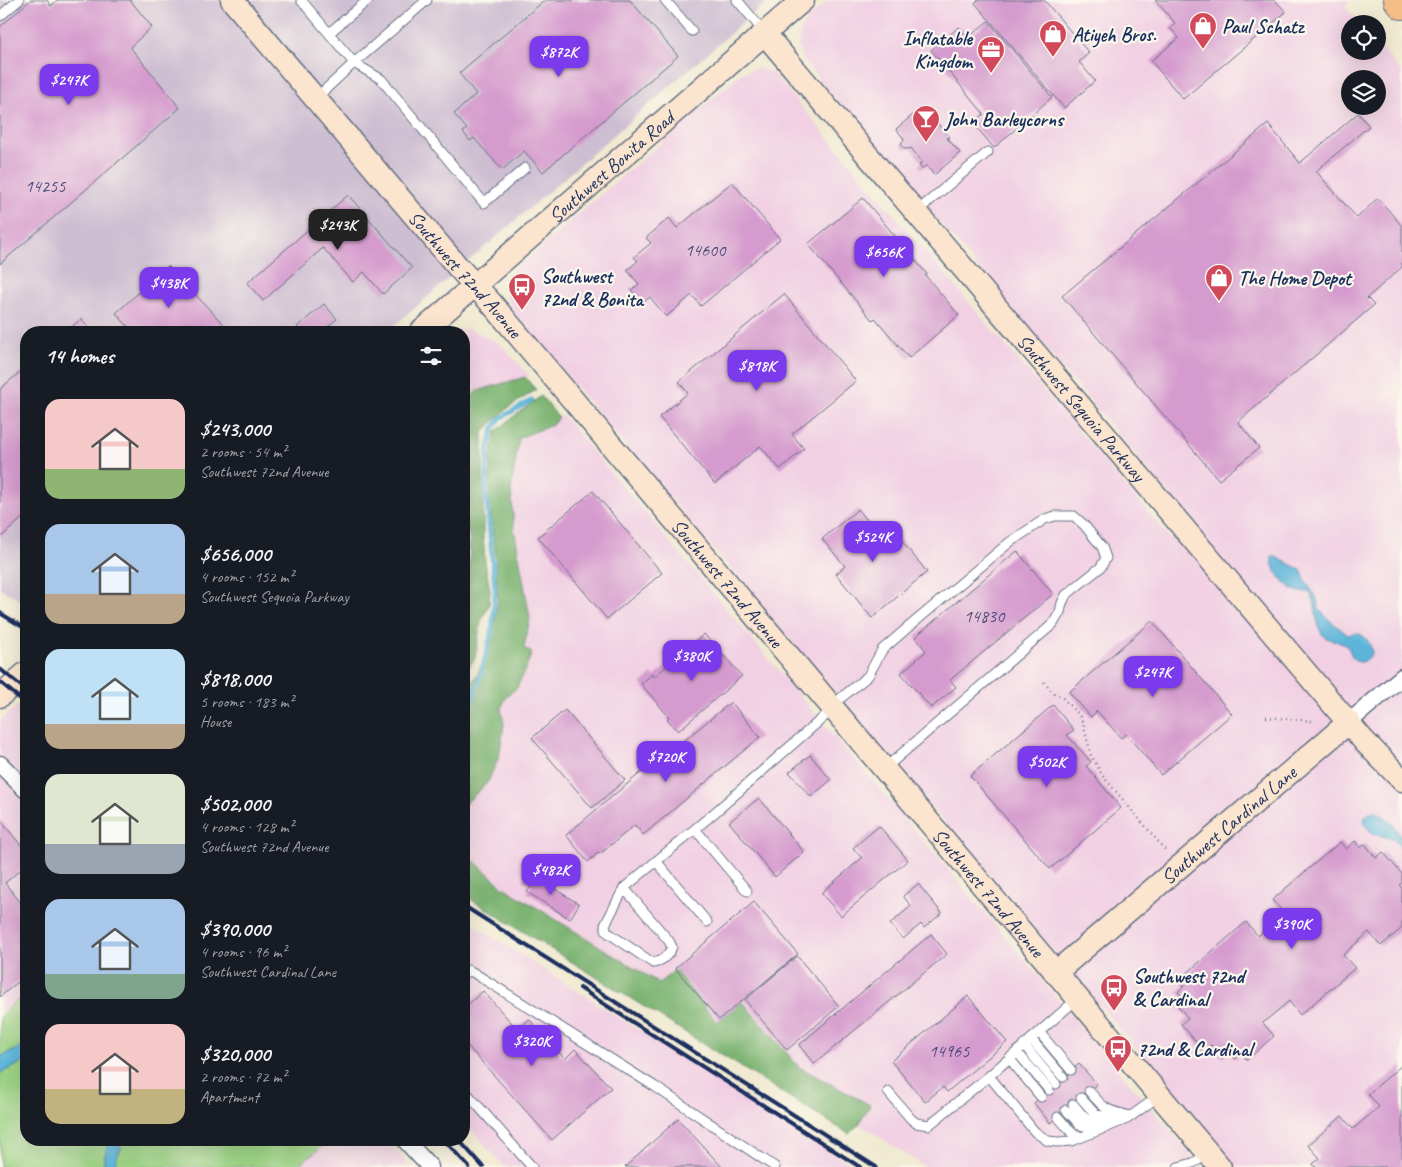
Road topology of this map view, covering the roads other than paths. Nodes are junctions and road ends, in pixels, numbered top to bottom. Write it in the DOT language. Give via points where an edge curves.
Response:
graph roads {
  1 [pos="18,0"];
  2 [pos="232,0"];
  3 [pos="301,0"];
  4 [pos="368,0"];
  5 [pos="427,0"];
  6 [pos="665,0"];
  7 [pos="737,0"];
  8 [pos="803,0"];
  9 [pos="1398,0"];
  10 [pos="1402,5"];
  11 [pos="0,16"];
  12 [pos="692,31"];
  13 [pos="328,33"];
  14 [pos="764,33"];
  15 [pos="354,63"];
  16 [pos="316,98"];
  17 [pos="988,152"];
  18 [pos="525,168"];
  19 [pos="916,212"];
  20 [pos="475,286"];
  21 [pos="428,326"];
  22 [pos="1402,677"];
  23 [pos="20,678"];
  24 [pos="0,696"];
  25 [pos="832,708"];
  26 [pos="1349,722"];
  27 [pos="0,764"];
  28 [pos="884,769"];
  29 [pos="1402,780"];
  30 [pos="20,784"];
  31 [pos="695,829"];
  32 [pos="656,861"];
  33 [pos="624,888"];
  34 [pos="747,891"];
  35 [pos="707,922"];
  36 [pos="470,971"];
  37 [pos="1055,973"];
  38 [pos="1078,999"];
  39 [pos="1039,1032"];
  40 [pos="1032,1039"];
  41 [pos="1020,1049"];
  42 [pos="1009,1058"];
  43 [pos="1071,1070"];
  44 [pos="989,1076"];
  45 [pos="1063,1077"];
  46 [pos="1052,1087"];
  47 [pos="1089,1091"];
  48 [pos="888,1092"];
  49 [pos="1041,1096"];
  50 [pos="1159,1096"];
  51 [pos="470,1097"];
  52 [pos="1081,1098"];
  53 [pos="1058,1117"];
  54 [pos="1122,1121"];
  55 [pos="1100,1130"];
  56 [pos="1082,1137"];
  57 [pos="411,1146"];
  58 [pos="1214,1161"];
  59 [pos="430,1167"];
  60 [pos="532,1167"];
  61 [pos="775,1167"];
  62 [pos="1178,1167"];
  1 -- 11 [label="lane"];
  2 -- 16 [label="main road, Southwest 72nd Avenue"];
  3 -- 13 [label="lane"];
  4 -- 13 [label="lane"];
  5 -- 15 [label="lane"];
  6 -- 12 [label="lane"];
  7 -- 14 [label="lane"];
  8 -- 14 [label="main road, Southwest Bonita Road"];
  9 -- 10 [label="highway"];
  13 -- 15 [label="lane"];
  14 -- 19 [label="main road, Southwest Sequoia Parkway"];
  14 -- 20 [label="main road, Southwest Bonita Road"];
  15 -- 16 [label="lane"];
  15 -- 18 [label="lane" via="380,79 484,204"];
  16 -- 20 [label="main road, Southwest 72nd Avenue"];
  17 -- 19 [label="lane"];
  19 -- 26 [label="main road, Southwest Sequoia Parkway"];
  20 -- 21 [label="main road, Southwest Bonita Road"];
  20 -- 25 [label="main road, Southwest 72nd Avenue"];
  22 -- 26 [label="street, Southwest Cardinal Lane"];
  23 -- 24 [label="main road"];
  25 -- 28 [label="main road, Southwest 72nd Avenue"];
  25 -- 28 [label="lane" via="868,676 882,650 1010,542 1045,519 1074,516 1102,546 1106,558 1101,567 1066,595 1053,624"];
  25 -- 31 [label="lane"];
  26 -- 29 [label="main road, Southwest Sequoia Parkway"];
  26 -- 37 [label="main road, Southwest Cardinal Lane"];
  27 -- 30 [label="street"];
  28 -- 37 [label="main road, Southwest 72nd Avenue"];
  31 -- 32 [label="lane"];
  31 -- 34 [label="lane"];
  32 -- 33 [label="lane"];
  32 -- 35 [label="lane"];
  33 -- 33 [label="lane" via="605,925 607,932 653,963 659,962 672,947"];
  36 -- 61 [label="lane" via="654,1086"];
  37 -- 38 [label="main road, Southwest 72nd Avenue"];
  38 -- 39 [label="lane"];
  38 -- 50 [label="main road, Southwest 72nd Avenue"];
  39 -- 40 [label="lane"];
  39 -- 43 [label="lane"];
  40 -- 41 [label="lane"];
  40 -- 45 [label="lane"];
  41 -- 42 [label="lane"];
  41 -- 46 [label="lane"];
  42 -- 44 [label="lane"];
  42 -- 49 [label="lane"];
  44 -- 48 [label="lane" via="929,1125 911,1119"];
  44 -- 56 [label="lane" via="1041,1137 1058,1142"];
  47 -- 54 [label="lane"];
  50 -- 54 [label="lane"];
  50 -- 58 [label="main road, Southwest 72nd Avenue"];
  51 -- 60 [label="lane"];
  52 -- 54 [label="lane" via="1095,1114"];
  53 -- 56 [label="lane" via="1072,1133"];
  54 -- 55 [label="lane"];
  54 -- 55 [label="lane" via="1087,1119 1069,1107 1080,1125"];
  55 -- 56 [label="lane"];
  57 -- 59 [label="street"];
  58 -- 62 [label="lane"];
}
